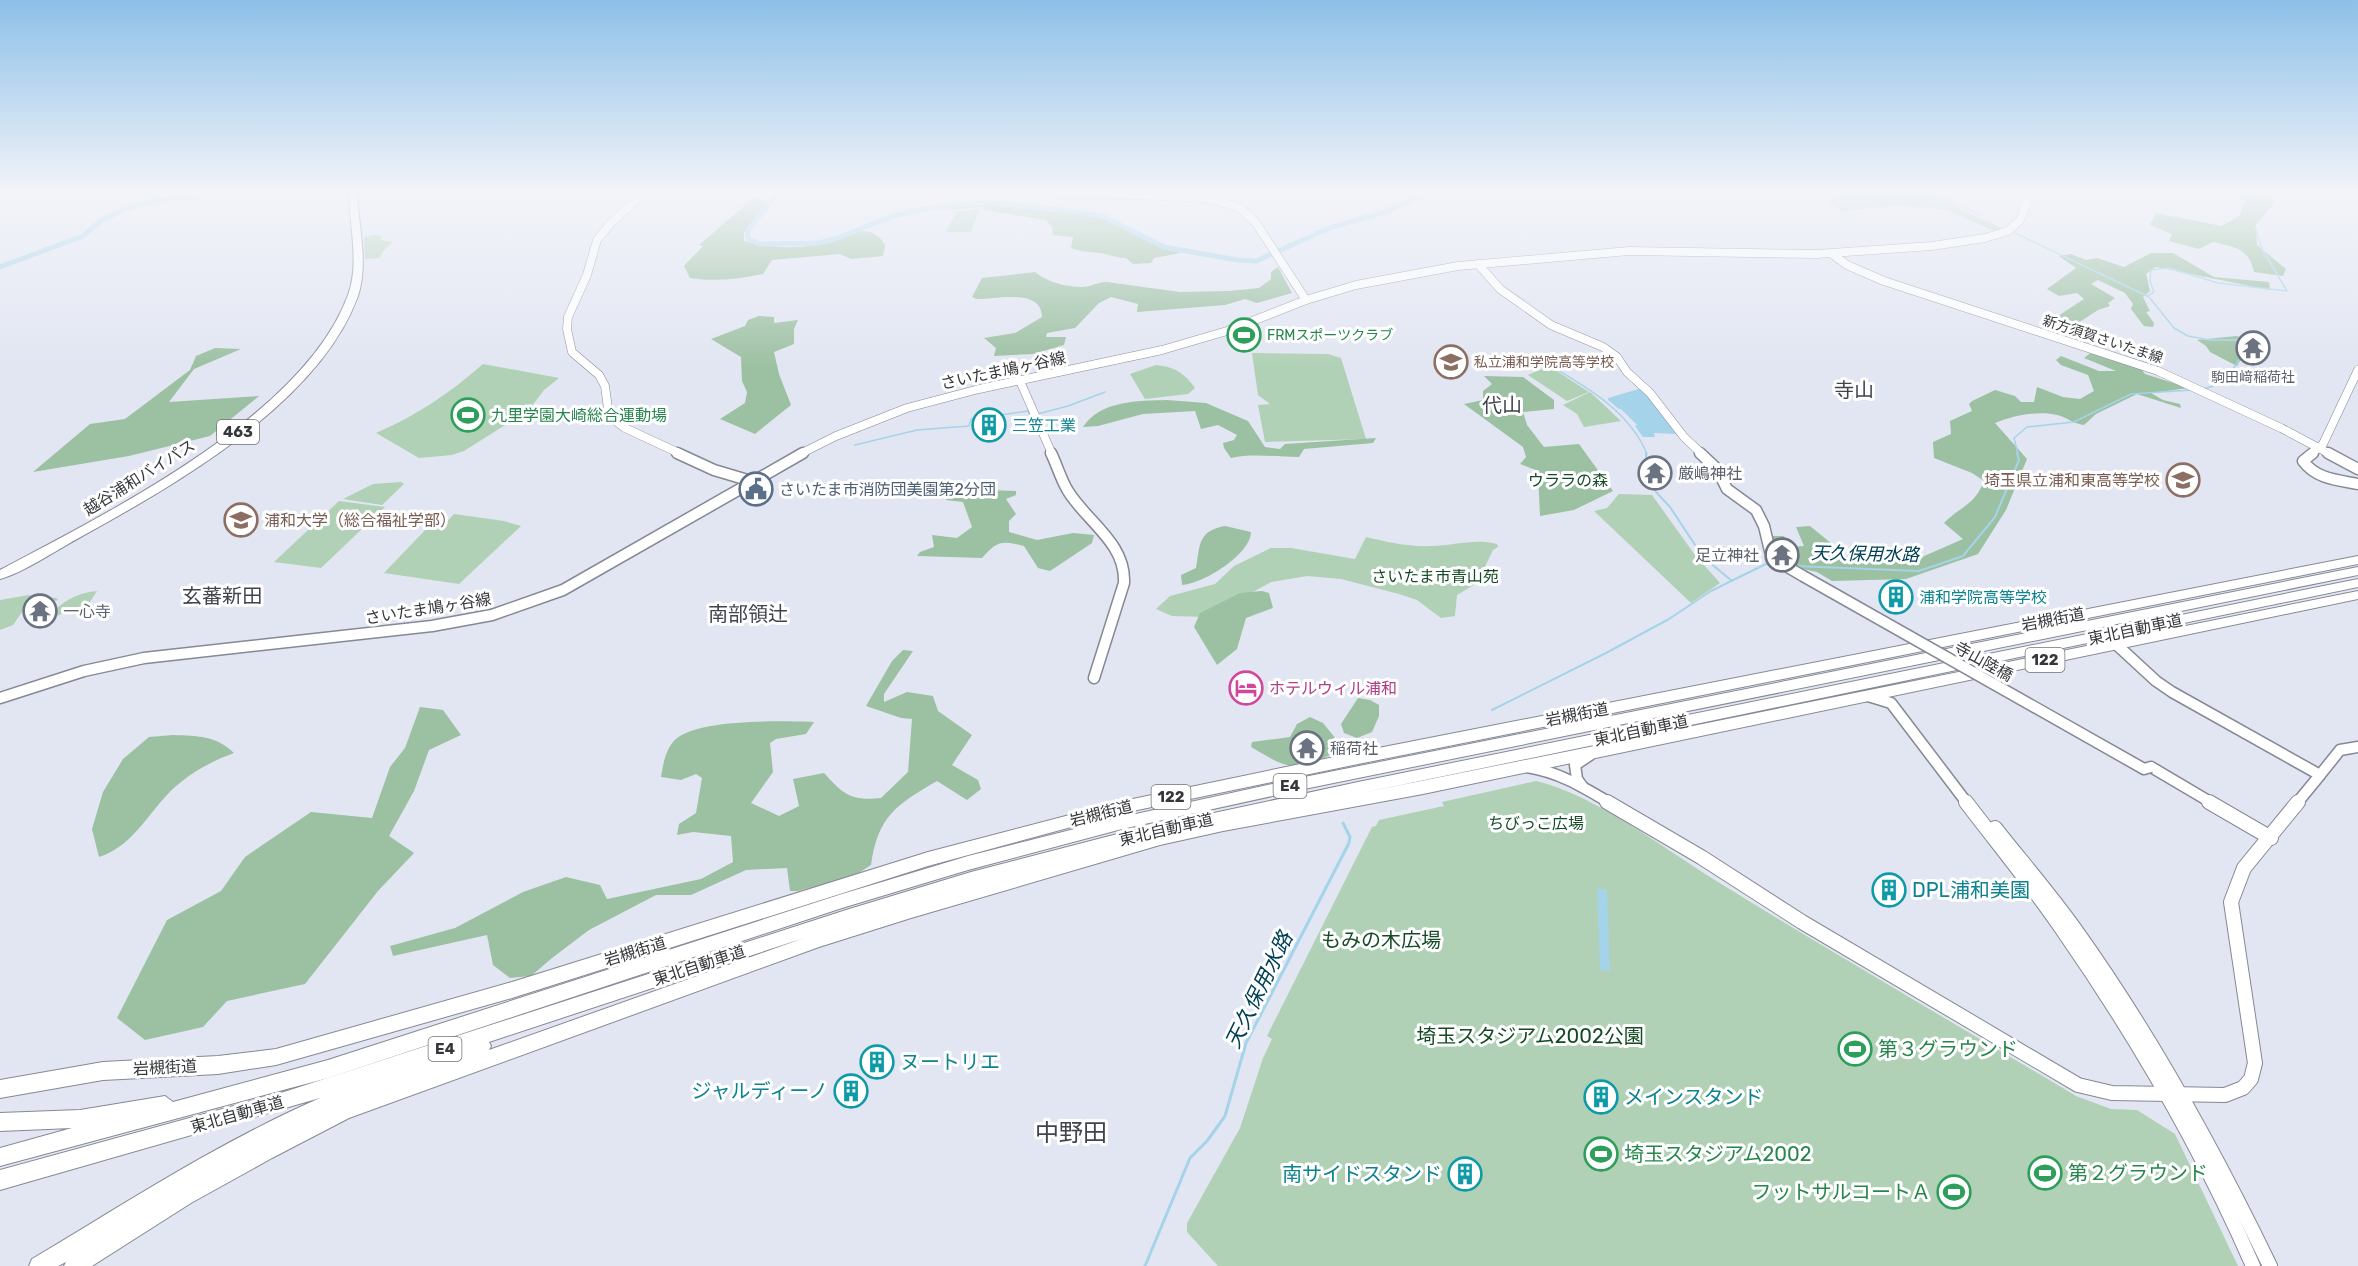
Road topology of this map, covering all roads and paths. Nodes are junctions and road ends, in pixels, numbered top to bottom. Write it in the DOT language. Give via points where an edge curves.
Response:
graph roads {
  1 [pos="350,250"];
  2 [pos="356,250"];
  3 [pos="594,250"];
  4 [pos="1273,250"];
  5 [pos="1887,250"];
  6 [pos="1832,254"];
  7 [pos="1478,264"];
  8 [pos="1306,300"];
  9 [pos="2358,370"];
  10 [pos="1020,381"];
  11 [pos="2319,447"];
  12 [pos="2358,469"];
  13 [pos="751,482"];
  14 [pos="2358,484"];
  15 [pos="2358,560"];
  16 [pos="0,570"];
  17 [pos="2358,571"];
  18 [pos="0,575"];
  19 [pos="2358,592"];
  20 [pos="2118,646"];
  21 [pos="1094,678"];
  22 [pos="1904,688"];
  23 [pos="1866,696"];
  24 [pos="0,698"];
  25 [pos="2358,747"];
  26 [pos="1596,753"];
  27 [pos="1527,767"];
  28 [pos="2320,775"];
  29 [pos="1582,787"];
  30 [pos="2271,838"];
  31 [pos="606,996"];
  32 [pos="0,1089"];
  33 [pos="244,1092"];
  34 [pos="2166,1095"];
  35 [pos="2182,1095"];
  36 [pos="0,1122"];
  37 [pos="0,1157"];
  38 [pos="0,1180"];
  39 [pos="39,1266"];
  40 [pos="74,1266"];
  41 [pos="2253,1266"];
  42 [pos="2270,1266"];
  1 -- 16 [label="highway, 越谷浦和バイパス / 463" via="351,269 343,300 322,340 244,420 164,477"];
  2 -- 18 [label="highway, 越谷浦和バイパス / 463" via="358,268 352,298 332,339 300,376 251,421 194,464 114,514"];
  3 -- 13 [label="street" via="567,329 572,352 599,375 605,386 609,416 625,428 714,470"];
  4 -- 8 [label="street"];
  5 -- 6 [label="street, さいたま鳩ヶ谷線"];
  6 -- 7 [label="street, さいたま鳩ヶ谷線" via="1636,251"];
  6 -- 11 [label="street, 新方須賀さいたま線" via="1884,281 2158,371"];
  7 -- 8 [label="street, さいたま鳩ヶ谷線" via="1393,277"];
  7 -- 30 [label="street, 寺山陸橋, bridge" via="1497,286 1551,325 1612,353 1717,470 1727,489 1756,510 1766,542 1779,562 2144,769 2151,767"];
  8 -- 10 [label="street, さいたま鳩ヶ谷線" via="1184,344"];
  9 -- 11 [label="street"];
  10 -- 13 [label="street, さいたま鳩ヶ谷線" via="945,397 869,422"];
  10 -- 21 [label="street" via="1068,491 1118,552 1125,567 1124,583"];
  11 -- 12 [label="street, 新方須賀さいたま線"];
  11 -- 14 [label="street" via="2303,460 2306,467 2317,474"];
  13 -- 24 [label="street, さいたま鳩ヶ谷線" via="563,590 511,609 432,626 144,658 62,677"];
  15 -- 32 [label="highway, 岩槻街道 / 122" via="1123,807 928,860 512,990 276,1057 103,1071"];
  17 -- 33 [label="highway, 東北自動車道 / E4" via="1332,777 1122,823 842,901 339,1065"];
  19 -- 20 [label="highway, 122"];
  19 -- 31 [label="highway, 東北自動車道 / E4" via="1179,825 971,879"];
  20 -- 22 [label="highway, 122"];
  20 -- 28 [label="street" via="2172,692"];
  22 -- 23 [label="highway, 122"];
  22 -- 35 [label="street" via="1896,703 2073,926"];
  23 -- 26 [label="highway, 122"];
  23 -- 34 [label="street" via="1891,704 2062,928"];
  25 -- 28 [label="street" via="2337,751"];
  26 -- 27 [label="highway, 122"];
  26 -- 29 [label="street" via="1575,765"];
  27 -- 29 [label="street" via="1557,773"];
  27 -- 40 [label="highway, 122" via="1160,839 819,940 344,1111 184,1196"];
  28 -- 30 [label="street"];
  29 -- 34 [label="street" via="2078,1085 2112,1093"];
  30 -- 35 [label="street" via="2244,868 2230,902 2255,1063 2251,1079 2243,1088 2225,1095"];
  31 -- 38 [label="highway, 東北自動車道 / E4" via="284,1101"];
  31 -- 39 [label="highway" via="317,1109 193,1175"];
  33 -- 36 [label="highway" via="81,1119"];
  33 -- 37 [label="highway, 東北自動車道 / E4"];
  34 -- 35 [label="street"];
  34 -- 41 [label="street"];
  35 -- 42 [label="street"];
}
